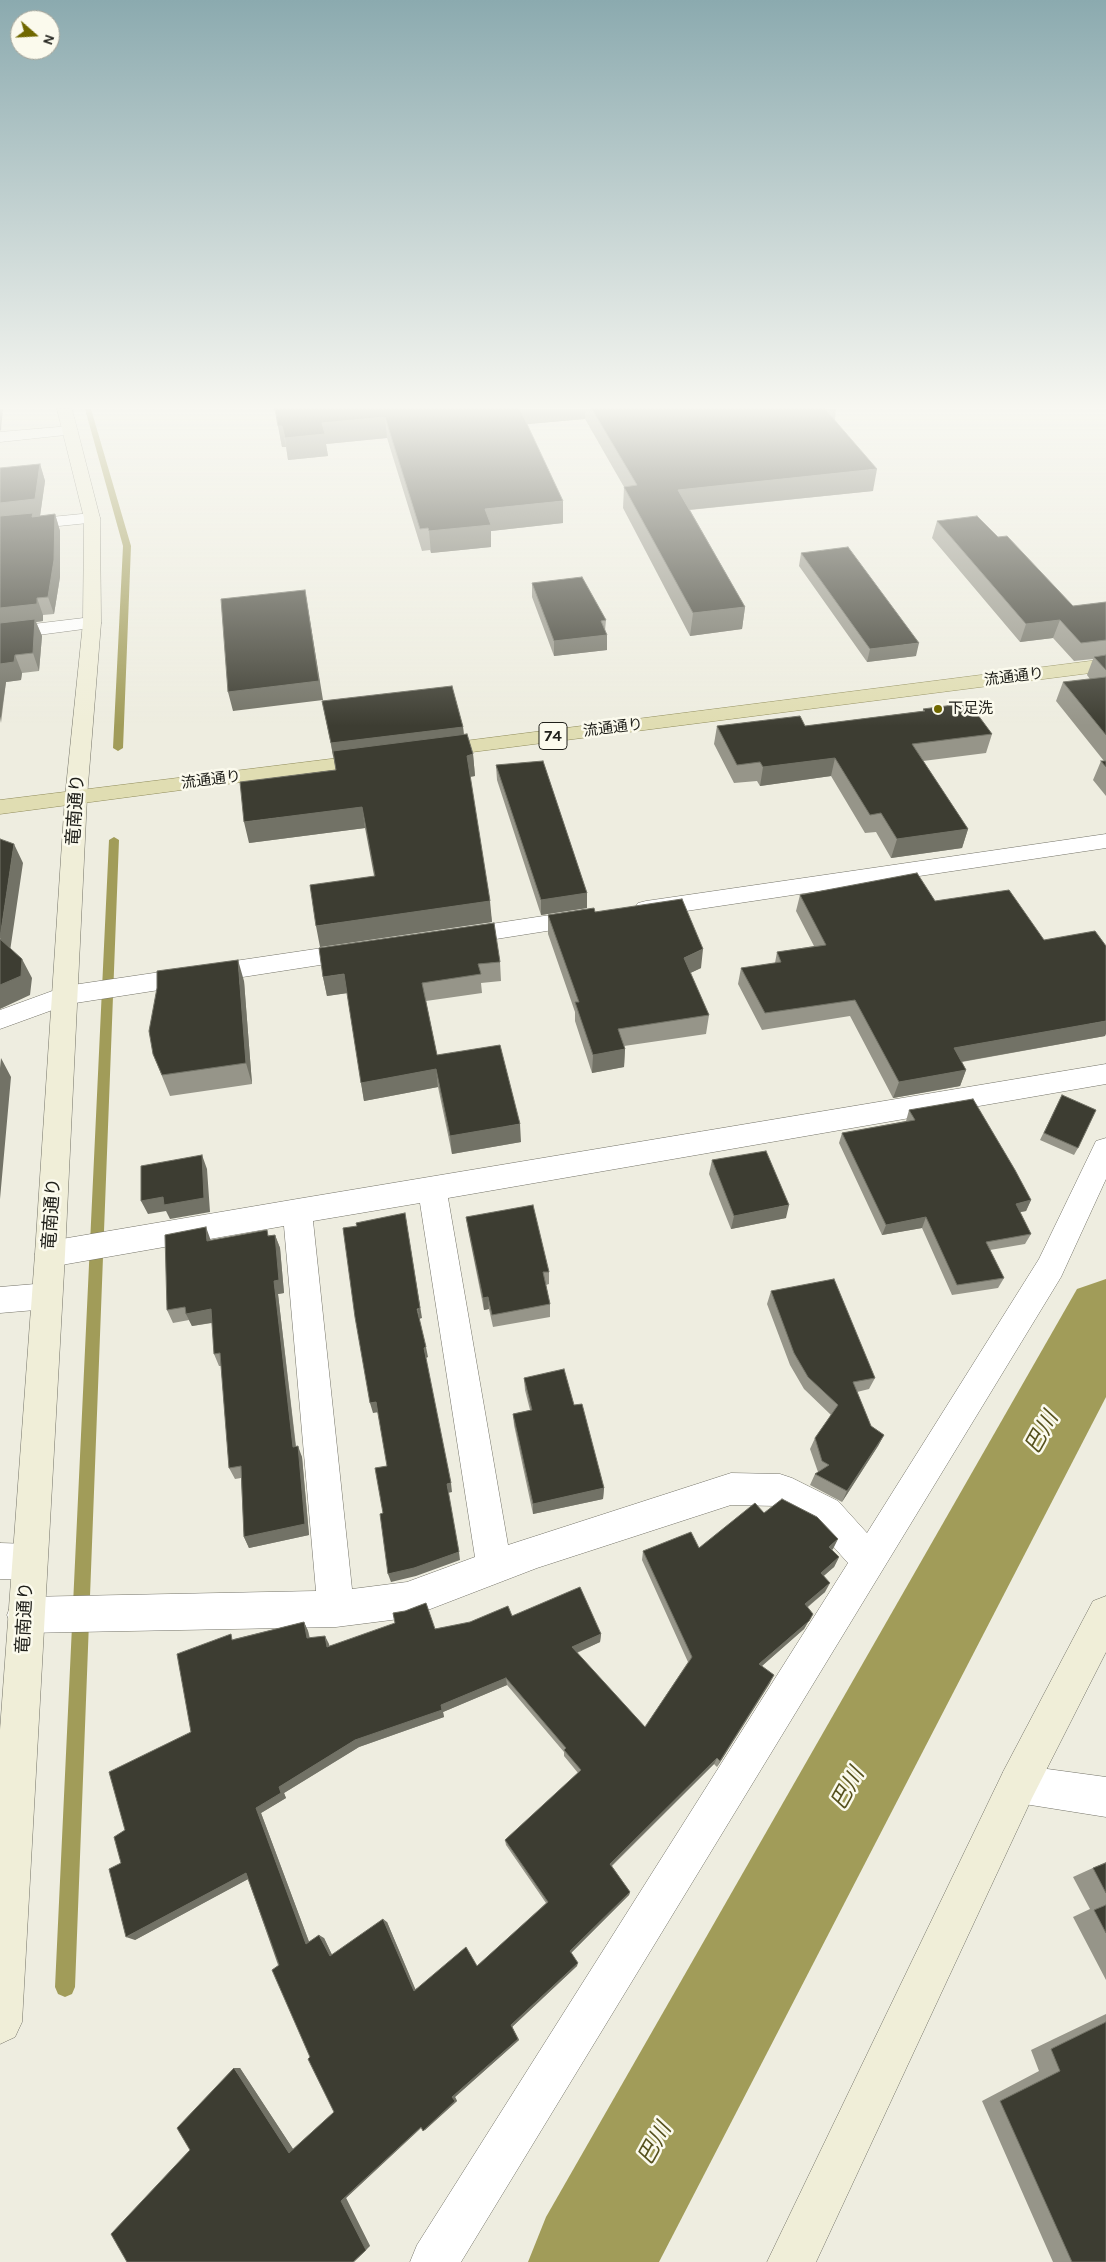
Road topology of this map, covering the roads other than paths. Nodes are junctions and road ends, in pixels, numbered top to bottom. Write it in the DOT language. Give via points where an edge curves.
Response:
graph roads {
  1 [pos="91,515"];
  2 [pos="92,518"];
  3 [pos="0,527"];
  4 [pos="92,624"];
  5 [pos="0,634"];
  6 [pos="1106,665"];
  7 [pos="416,754"];
  8 [pos="387,757"];
  9 [pos="76,797"];
  10 [pos="0,807"];
  11 [pos="1106,841"];
  12 [pos="439,940"];
  13 [pos="380,949"];
  14 [pos="66,995"];
  15 [pos="0,1020"];
  16 [pos="1106,1074"];
  17 [pos="1106,1149"];
  18 [pos="432,1188"];
  19 [pos="297,1211"];
  20 [pos="50,1254"];
  21 [pos="47,1296"];
  22 [pos="0,1300"];
  23 [pos="868,1560"];
  24 [pos="14,1561"];
  25 [pos="494,1567"];
  26 [pos="336,1609"];
  27 [pos="1106,1614"];
  28 [pos="25,1616"];
  29 [pos="1018,1784"];
  30 [pos="1106,1797"];
  31 [pos="3,1944"];
  32 [pos="0,2022"];
  33 [pos="434,2262"];
  34 [pos="791,2262"];
  1 -- 2 [label="street, 竜南通り"];
  2 -- 3 [label="street"];
  2 -- 4 [label="street, 竜南通り"];
  4 -- 5 [label="street"];
  4 -- 9 [label="street, 竜南通り"];
  6 -- 7 [label="main road, 流通通り / 74"];
  8 -- 9 [label="main road, 流通通り"];
  9 -- 10 [label="main road, 流通通り"];
  9 -- 14 [label="street, 竜南通り"];
  11 -- 12 [label="street"];
  13 -- 14 [label="street"];
  14 -- 15 [label="street"];
  14 -- 20 [label="street, 竜南通り"];
  16 -- 18 [label="street"];
  17 -- 23 [label="street" via="1050,1268"];
  18 -- 19 [label="street"];
  18 -- 25 [label="street"];
  19 -- 20 [label="street"];
  19 -- 26 [label="street"];
  20 -- 21 [label="street, 竜南通り"];
  21 -- 22 [label="street"];
  21 -- 24 [label="street, 竜南通り"];
  23 -- 25 [label="street" via="826,1513 780,1490 731,1488"];
  23 -- 33 [label="street"];
  24 -- 28 [label="street, 竜南通り"];
  25 -- 26 [label="street" via="407,1600"];
  26 -- 28 [label="street"];
  27 -- 29 [label="street"];
  28 -- 31 [label="street, 竜南通り"];
  29 -- 30 [label="street"];
  29 -- 34 [label="street"];
  31 -- 32 [label="street, 竜南通り"];
}
